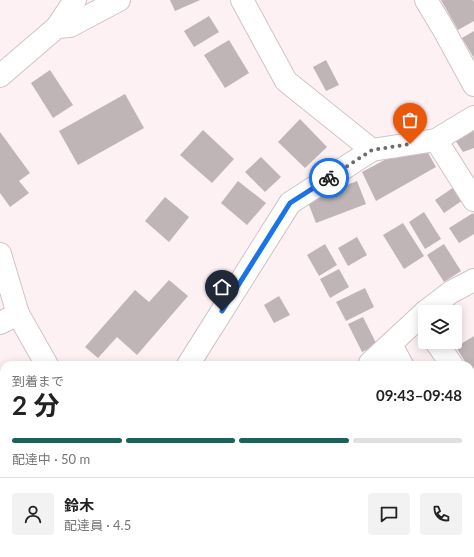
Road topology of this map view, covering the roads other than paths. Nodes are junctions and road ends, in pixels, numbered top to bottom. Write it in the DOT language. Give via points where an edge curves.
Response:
graph roads {
  1 [pos="75,0"];
  2 [pos="119,0"];
  3 [pos="242,0"];
  4 [pos="426,0"];
  5 [pos="57,27"];
  6 [pos="0,76"];
  7 [pos="474,84"];
  8 [pos="474,117"];
  9 [pos="436,140"];
  10 [pos="372,150"];
  11 [pos="474,200"];
  12 [pos="0,254"];
  13 [pos="474,280"];
  14 [pos="436,305"];
  15 [pos="9,318"];
  16 [pos="418,321"];
  17 [pos="390,344"];
  18 [pos="441,349"];
  19 [pos="44,361"];
  20 [pos="191,361"];
  21 [pos="372,361"];
  22 [pos="400,361"];
  23 [pos="449,361"];
  1 -- 5 [label="street"];
  2 -- 5 [label="street" via="70,26"];
  3 -- 10 [label="street" via="286,81"];
  4 -- 7 [label="street"];
  5 -- 6 [label="street"];
  8 -- 9 [label="street"];
  9 -- 10 [label="street"];
  9 -- 11 [label="street"];
  10 -- 20 [label="street" via="290,203"];
  12 -- 15 [label="street"];
  13 -- 14 [label="street" via="451,292"];
  15 -- 19 [label="street"];
  16 -- 17 [label="street"];
  17 -- 21 [label="street"];
  17 -- 22 [label="street"];
  18 -- 23 [label="street"];
}
